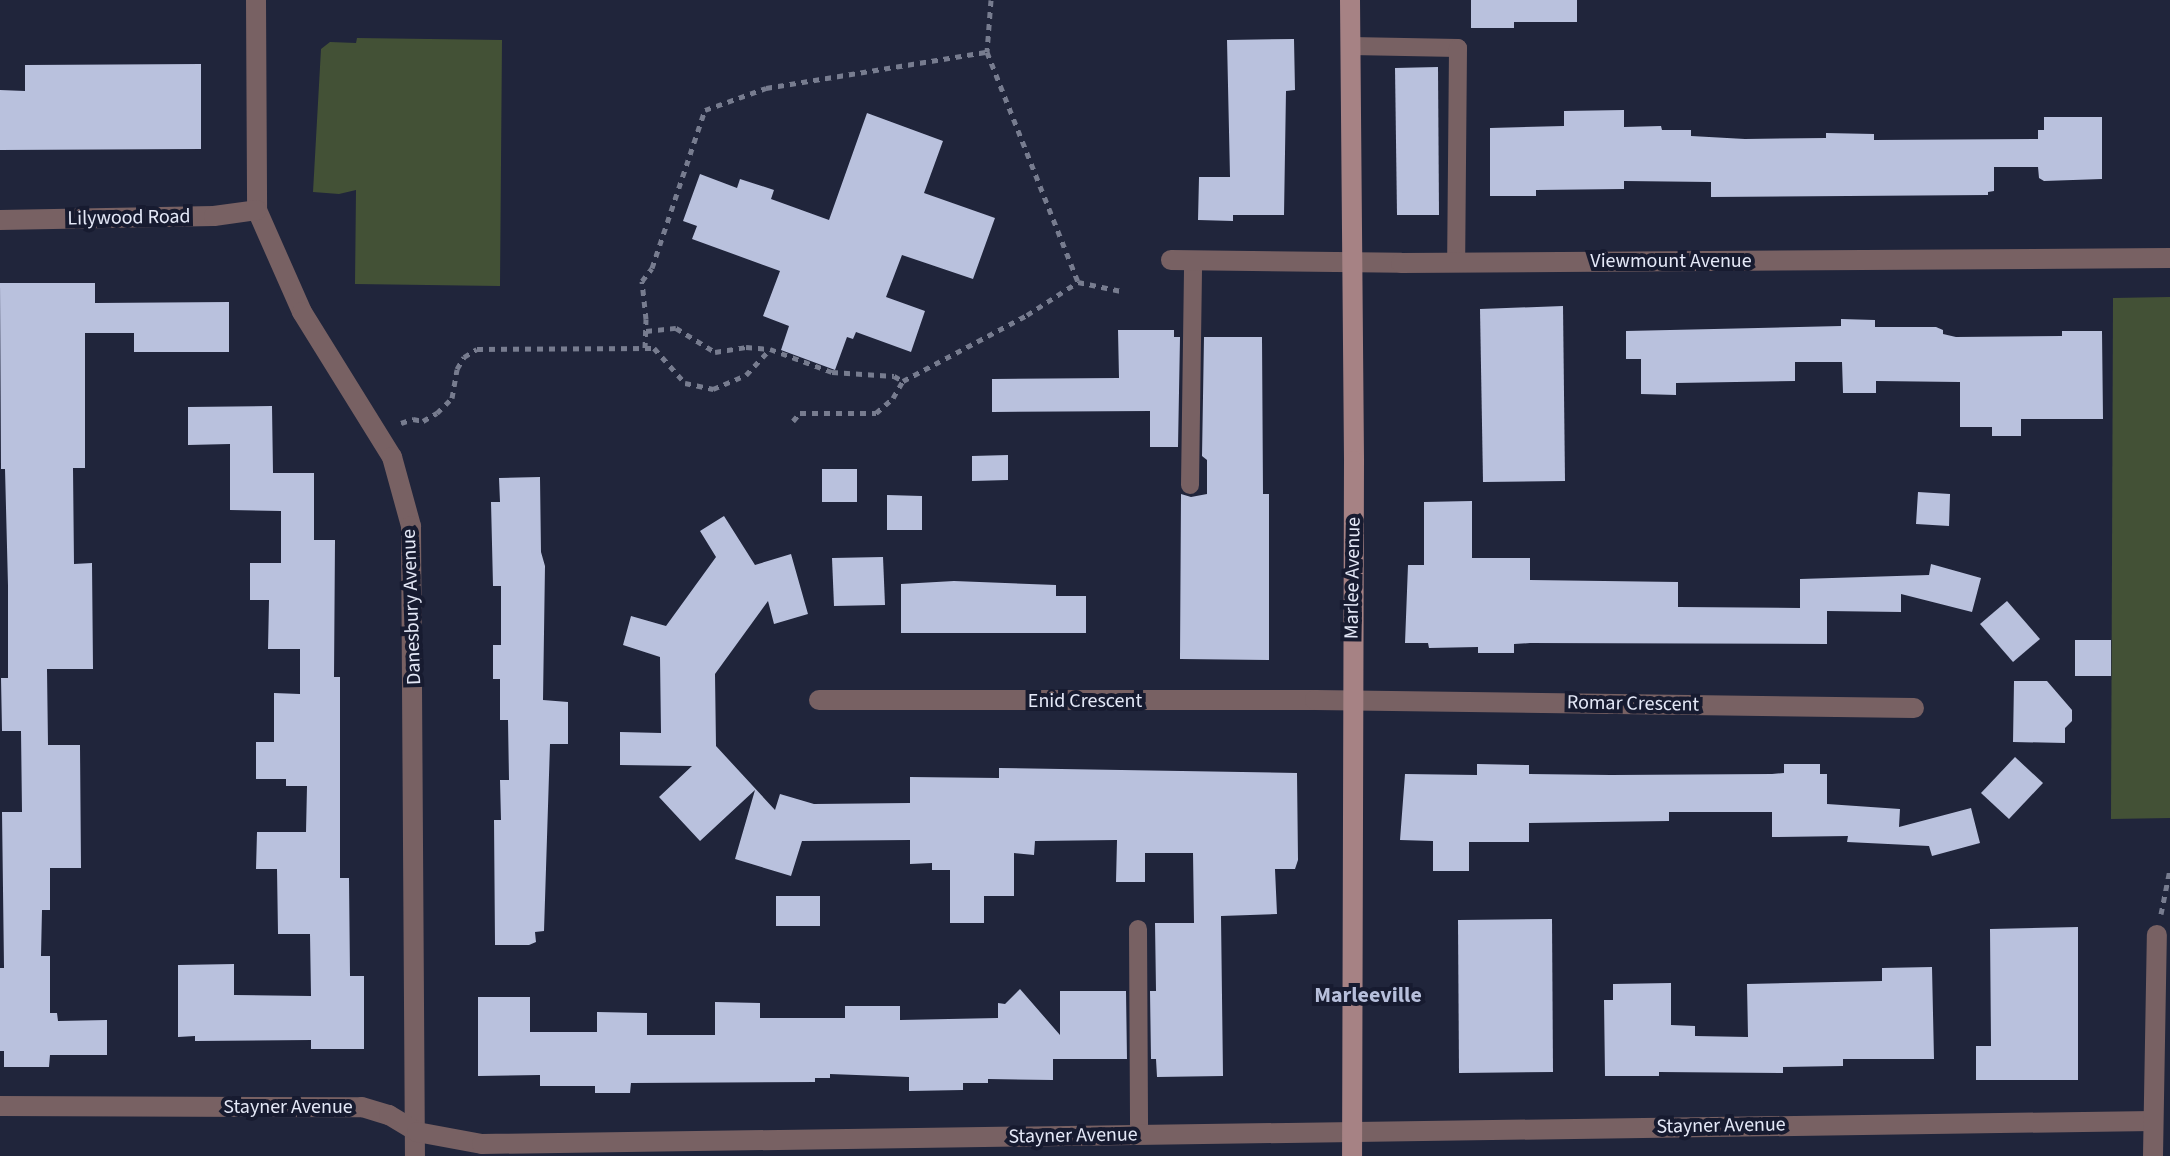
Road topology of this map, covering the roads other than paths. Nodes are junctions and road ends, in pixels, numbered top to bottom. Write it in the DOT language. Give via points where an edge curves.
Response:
graph roads {
  1 [pos="256,0"];
  2 [pos="1350,0"];
  3 [pos="1351,46"];
  4 [pos="257,210"];
  5 [pos="0,220"];
  6 [pos="2170,258"];
  7 [pos="1171,260"];
  8 [pos="1193,260"];
  9 [pos="1456,261"];
  10 [pos="1353,263"];
  11 [pos="1190,485"];
  12 [pos="819,700"];
  13 [pos="1351,701"];
  14 [pos="1914,708"];
  15 [pos="1138,929"];
  16 [pos="2157,935"];
  17 [pos="0,1106"];
  18 [pos="2153,1121"];
  19 [pos="1352,1130"];
  20 [pos="417,1132"];
  21 [pos="1139,1135"];
  22 [pos="415,1156"];
  23 [pos="1352,1156"];
  24 [pos="2153,1156"];
  1 -- 4 [label="street, Danesbury Avenue"];
  2 -- 3 [label="street, Marlee Avenue"];
  3 -- 9 [label="lane" via="1458,48"];
  3 -- 10 [label="street, Marlee Avenue"];
  4 -- 5 [label="street, Lilywood Road" via="214,216"];
  4 -- 20 [label="street, Danesbury Avenue" via="302,312 392,457 411,526"];
  6 -- 9 [label="street, Viewmount Avenue"];
  7 -- 8 [label="street, Viewmount Avenue"];
  8 -- 10 [label="street, Viewmount Avenue"];
  8 -- 11 [label="lane"];
  9 -- 10 [label="street, Viewmount Avenue"];
  10 -- 13 [label="street, Marlee Avenue"];
  12 -- 13 [label="street, Enid Crescent"];
  13 -- 14 [label="street, Romar Crescent"];
  13 -- 19 [label="street, Marlee Avenue"];
  15 -- 21 [label="lane"];
  16 -- 18 [label="street"];
  17 -- 20 [label="street, Stayner Avenue" via="362,1107"];
  18 -- 19 [label="street, Stayner Avenue"];
  18 -- 24 [label="street"];
  19 -- 21 [label="street, Stayner Avenue"];
  19 -- 23 [label="street, Marlee Avenue"];
  20 -- 21 [label="street, Stayner Avenue" via="482,1144"];
  20 -- 22 [label="street, Danesbury Avenue"];
}
